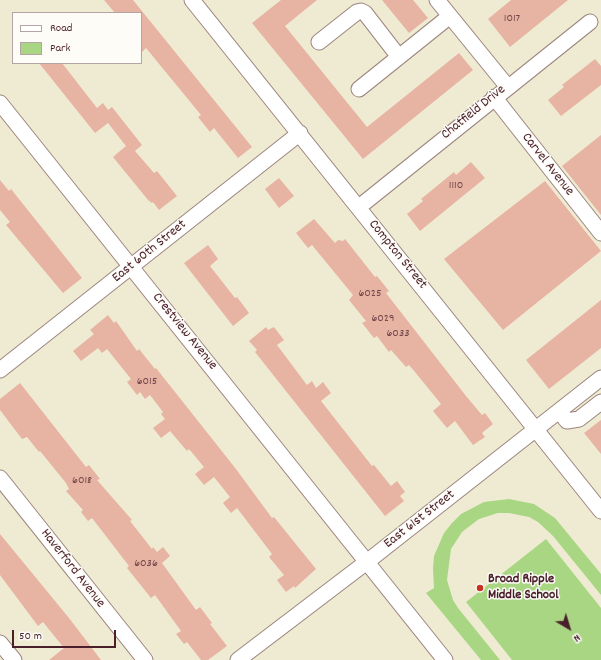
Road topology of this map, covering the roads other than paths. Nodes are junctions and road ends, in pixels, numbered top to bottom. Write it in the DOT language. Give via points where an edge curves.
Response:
graph roads {
  1 [pos="192,0"];
  2 [pos="437,0"];
  3 [pos="450,16"];
  4 [pos="590,22"];
  5 [pos="319,42"];
  6 [pos="399,56"];
  7 [pos="507,86"];
  8 [pos="359,89"];
  9 [pos="494,97"];
  10 [pos="0,103"];
  11 [pos="300,133"];
  12 [pos="359,206"];
  13 [pos="601,233"];
  14 [pos="132,267"];
  15 [pos="0,370"];
  16 [pos="601,378"];
  17 [pos="601,402"];
  18 [pos="559,411"];
  19 [pos="536,429"];
  20 [pos="0,478"];
  21 [pos="601,511"];
  22 [pos="368,561"];
  23 [pos="0,643"];
  24 [pos="14,660"];
  25 [pos="145,660"];
  26 [pos="238,660"];
  27 [pos="446,660"];
  1 -- 11 [label="street, Compton Street"];
  2 -- 3 [label="street"];
  3 -- 6 [label="street"];
  3 -- 7 [label="street"];
  4 -- 7 [label="street, Chatfield Drive"];
  5 -- 6 [label="street" via="361,11"];
  6 -- 8 [label="street"];
  7 -- 9 [label="street, Chatfield Drive"];
  9 -- 12 [label="street, Chatfield Drive"];
  9 -- 13 [label="street, Carvel Avenue"];
  10 -- 14 [label="street, Crestview Avenue"];
  11 -- 12 [label="street, Compton Street"];
  11 -- 14 [label="street, East 60th Street"];
  12 -- 19 [label="street, Compton Street"];
  14 -- 15 [label="street, East 60th Street"];
  14 -- 22 [label="street, Crestview Avenue"];
  16 -- 18 [label="street, East 61st Street"];
  17 -- 18 [label="street" via="580,419 567,421"];
  18 -- 19 [label="street, East 61st Street"];
  19 -- 21 [label="street, Compton Street"];
  19 -- 22 [label="street, East 61st Street"];
  20 -- 25 [label="street, Haverford Avenue"];
  22 -- 26 [label="street, East 61st Street"];
  22 -- 27 [label="street, Crestview Avenue"];
  23 -- 24 [label="street"];
}
